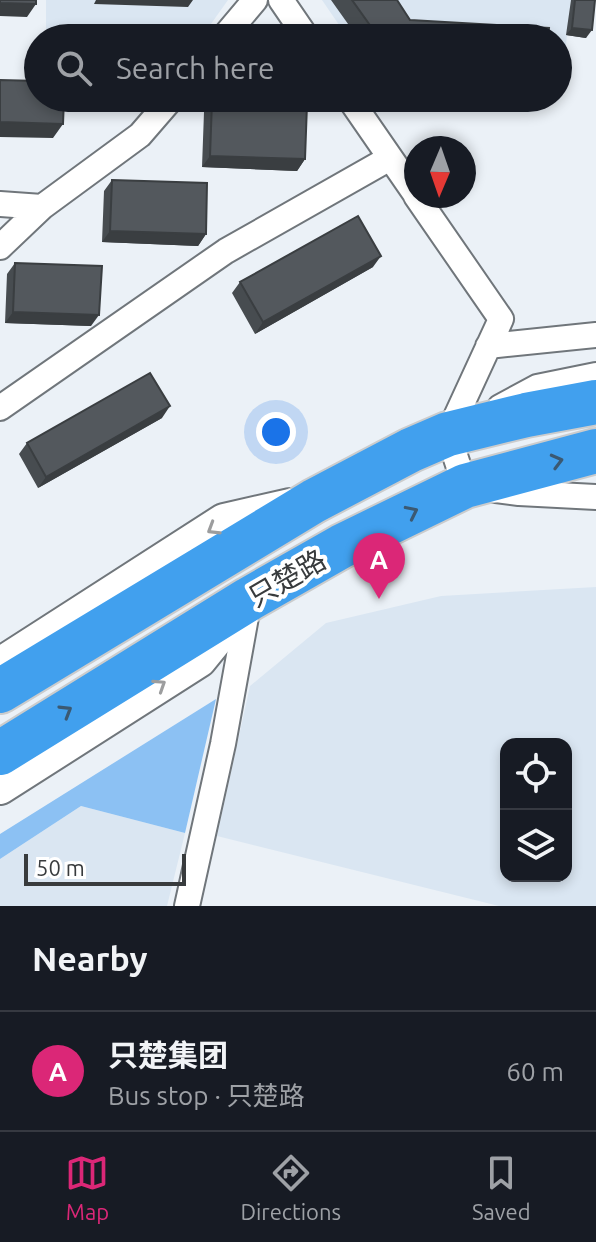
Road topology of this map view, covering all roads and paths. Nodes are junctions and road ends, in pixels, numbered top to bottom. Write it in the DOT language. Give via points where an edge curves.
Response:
graph roads {
  1 [pos="255,0"];
  2 [pos="281,0"];
  3 [pos="235,24"];
  4 [pos="297,24"];
  5 [pos="160,112"];
  6 [pos="359,112"];
  7 [pos="390,158"];
  8 [pos="404,178"];
  9 [pos="0,204"];
  10 [pos="42,207"];
  11 [pos="424,208"];
  12 [pos="0,247"];
  13 [pos="596,335"];
  14 [pos="488,346"];
  15 [pos="596,375"];
  16 [pos="596,402"];
  17 [pos="0,408"];
  18 [pos="448,434"];
  19 [pos="596,451"];
  20 [pos="465,486"];
  21 [pos="596,497"];
  22 [pos="314,501"];
  23 [pos="249,599"];
  24 [pos="0,665"];
  25 [pos="0,691"];
  26 [pos="0,753"];
  27 [pos="0,787"];
  28 [pos="187,906"];
  1 -- 3 [label="street"];
  2 -- 4 [label="street"];
  5 -- 10 [label="street" via="140,135"];
  6 -- 7 [label="street"];
  7 -- 8 [label="street"];
  7 -- 17 [label="street" via="226,251"];
  9 -- 10 [label="street"];
  10 -- 12 [label="street"];
  11 -- 14 [label="street" via="501,319"];
  13 -- 14 [label="street"];
  14 -- 18 [label="street"];
  15 -- 18 [label="street" via="537,387"];
  16 -- 18 [label="highway, 只楚路"];
  18 -- 20 [label="street"];
  18 -- 22 [label="highway, 只楚路"];
  20 -- 19 [label="highway, 只楚路, one-way"];
  20 -- 21 [label="street"];
  23 -- 20 [label="highway, 只楚路, one-way"];
  22 -- 24 [label="main road, one-way" via="224,521"];
  22 -- 25 [label="highway, 只楚路"];
  26 -- 23 [label="highway, 只楚路, one-way"];
  27 -- 23 [label="main road, one-way" via="199,660"];
  23 -- 28 [label="street"];
}
